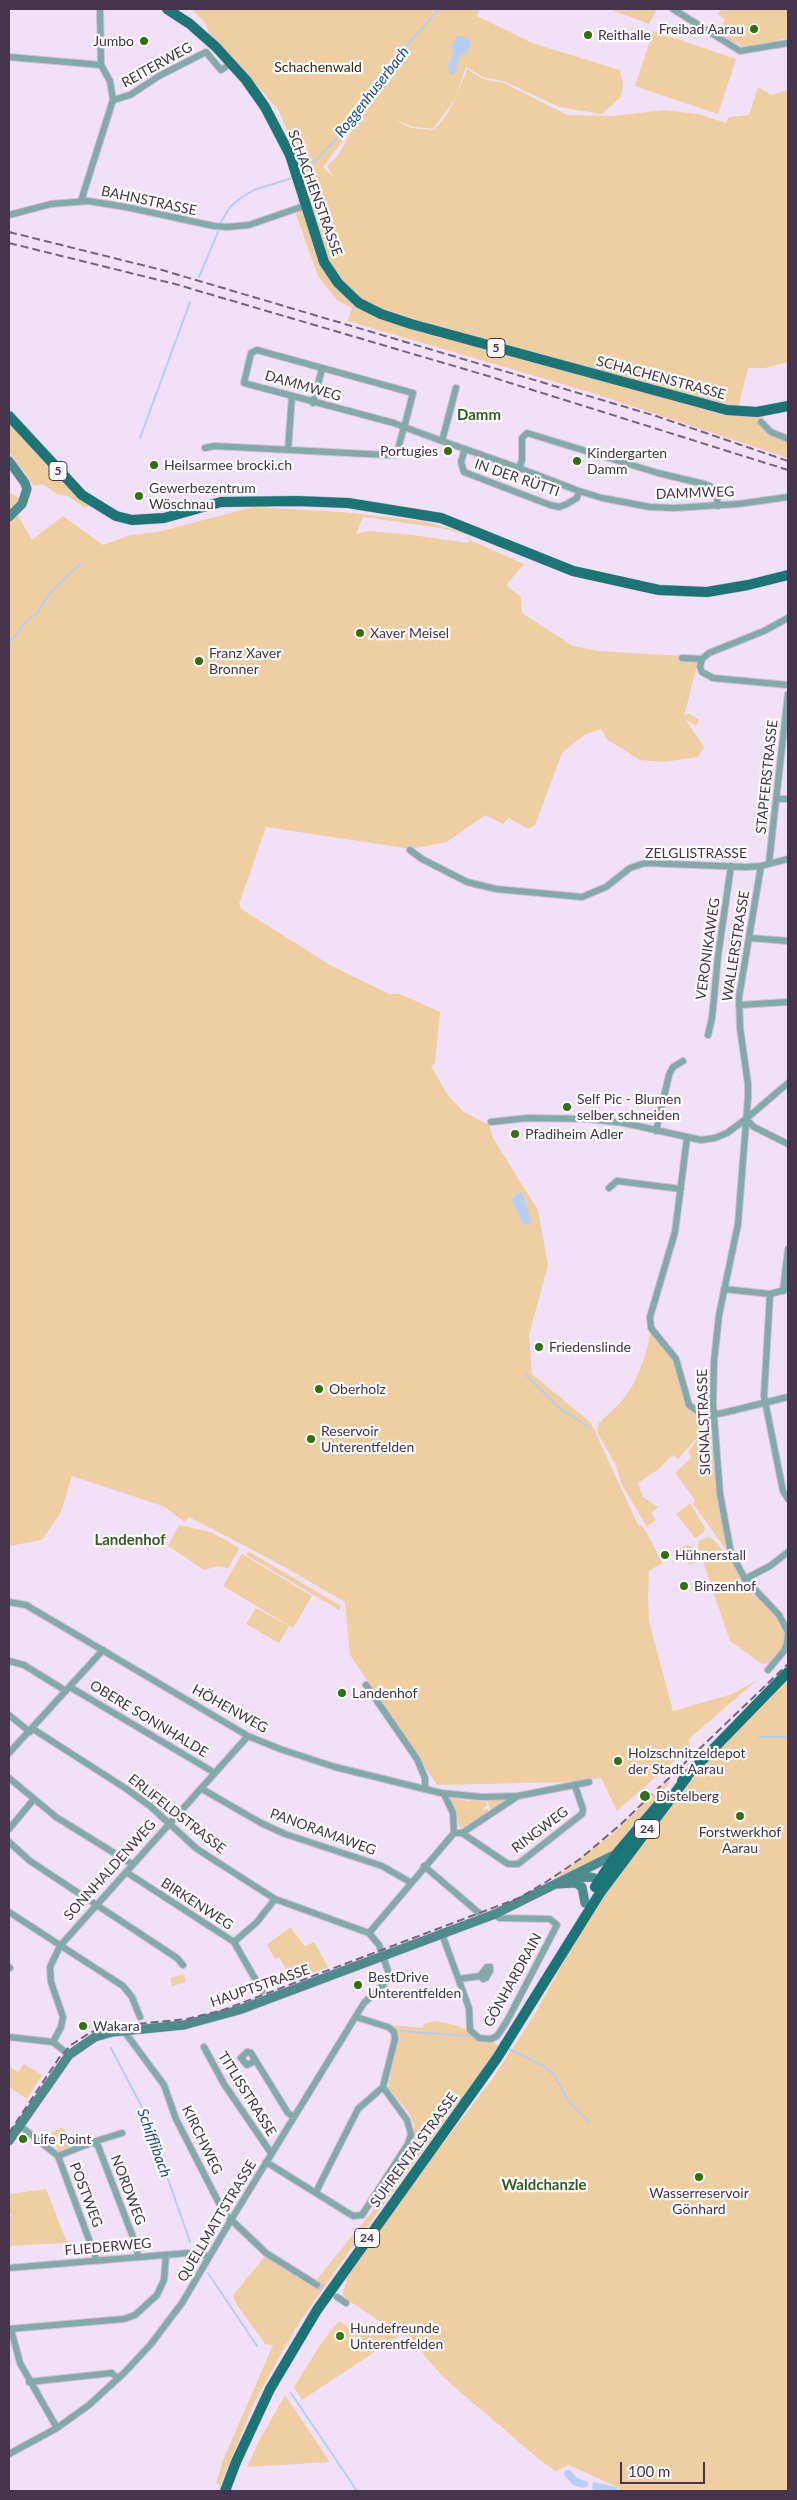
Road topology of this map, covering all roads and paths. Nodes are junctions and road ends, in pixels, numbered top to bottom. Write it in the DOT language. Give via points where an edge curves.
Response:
graph roads {
  1 [pos="100,9"];
  2 [pos="167,9"];
  3 [pos="673,9"];
  4 [pos="788,43"];
  5 [pos="9,57"];
  6 [pos="232,63"];
  7 [pos="101,65"];
  8 [pos="113,100"];
  9 [pos="82,201"];
  10 [pos="306,206"];
  11 [pos="9,215"];
  12 [pos="322,369"];
  13 [pos="456,388"];
  14 [pos="292,396"];
  15 [pos="313,403"];
  16 [pos="788,406"];
  17 [pos="9,416"];
  18 [pos="760,422"];
  19 [pos="404,427"];
  20 [pos="788,440"];
  21 [pos="442,441"];
  22 [pos="205,448"];
  23 [pos="465,449"];
  24 [pos="288,450"];
  25 [pos="9,461"];
  26 [pos="519,468"];
  27 [pos="579,491"];
  28 [pos="788,497"];
  29 [pos="718,506"];
  30 [pos="9,517"];
  31 [pos="788,575"];
  32 [pos="788,618"];
  33 [pos="682,658"];
  34 [pos="702,659"];
  35 [pos="788,684"];
  36 [pos="788,694"];
  37 [pos="786,740"];
  38 [pos="777,799"];
  39 [pos="788,799"];
  40 [pos="410,850"];
  41 [pos="788,859"];
  42 [pos="769,862"];
  43 [pos="731,866"];
  44 [pos="761,866"];
  45 [pos="750,938"];
  46 [pos="788,941"];
  47 [pos="788,1002"];
  48 [pos="739,1005"];
  49 [pos="708,1036"];
  50 [pos="683,1061"];
  51 [pos="788,1082"];
  52 [pos="746,1119"];
  53 [pos="491,1122"];
  54 [pos="656,1130"];
  55 [pos="687,1138"];
  56 [pos="788,1144"];
  57 [pos="609,1188"];
  58 [pos="681,1190"];
  59 [pos="788,1249"];
  60 [pos="724,1289"];
  61 [pos="785,1290"];
  62 [pos="770,1294"];
  63 [pos="788,1397"];
  64 [pos="765,1404"];
  65 [pos="714,1414"];
  66 [pos="788,1499"];
  67 [pos="788,1552"];
  68 [pos="745,1579"];
  69 [pos="9,1602"];
  70 [pos="103,1650"];
  71 [pos="9,1661"];
  72 [pos="768,1670"];
  73 [pos="788,1672"];
  74 [pos="366,1684"];
  75 [pos="68,1689"];
  76 [pos="9,1716"];
  77 [pos="31,1730"];
  78 [pos="248,1736"];
  79 [pos="9,1753"];
  80 [pos="215,1773"];
  81 [pos="687,1777"];
  82 [pos="9,1778"];
  83 [pos="589,1782"];
  84 [pos="575,1786"];
  85 [pos="202,1789"];
  86 [pos="425,1790"];
  87 [pos="444,1794"];
  88 [pos="518,1796"];
  89 [pos="34,1799"];
  90 [pos="169,1824"];
  91 [pos="9,1828"];
  92 [pos="454,1833"];
  93 [pos="462,1833"];
  94 [pos="9,1842"];
  95 [pos="618,1852"];
  96 [pos="132,1864"];
  97 [pos="424,1866"];
  98 [pos="587,1868"];
  99 [pos="126,1872"];
  100 [pos="603,1879"];
  101 [pos="410,1882"];
  102 [pos="554,1884"];
  103 [pos="275,1899"];
  104 [pos="585,1903"];
  105 [pos="95,1904"];
  106 [pos="9,1912"];
  107 [pos="478,1912"];
  108 [pos="495,1914"];
  109 [pos="369,1933"];
  110 [pos="442,1934"];
  111 [pos="234,1942"];
  112 [pos="60,1946"];
  113 [pos="383,1956"];
  114 [pos="183,1965"];
  115 [pos="480,1976"];
  116 [pos="459,1980"];
  117 [pos="262,1991"];
  118 [pos="534,2000"];
  119 [pos="356,2017"];
  120 [pos="140,2018"];
  121 [pos="124,2031"];
  122 [pos="9,2037"];
  123 [pos="53,2042"];
  124 [pos="204,2047"];
  125 [pos="69,2054"];
  126 [pos="255,2061"];
  127 [pos="383,2087"];
  128 [pos="294,2117"];
  129 [pos="19,2125"];
  130 [pos="122,2134"];
  131 [pos="9,2141"];
  132 [pos="93,2142"];
  133 [pos="271,2153"];
  134 [pos="58,2156"];
  135 [pos="266,2162"];
  136 [pos="316,2192"];
  137 [pos="230,2220"];
  138 [pos="166,2255"];
  139 [pos="209,2256"];
  140 [pos="138,2257"];
  141 [pos="97,2261"];
  142 [pos="9,2268"];
  143 [pos="317,2285"];
  144 [pos="337,2297"];
  145 [pos="346,2303"];
  146 [pos="10,2329"];
  147 [pos="118,2378"];
  148 [pos="29,2382"];
  149 [pos="57,2428"];
  150 [pos="9,2454"];
  151 [pos="225,2491"];
  1 -- 7 [label="street"];
  2 -- 6 [label="main road, SCHACHENSTRASSE / 5" via="203,35"];
  3 -- 4 [label="street" via="740,52"];
  5 -- 7 [label="street"];
  6 -- 8 [label="street, REITERWEG" via="221,70 206,52 130,95"];
  6 -- 10 [label="main road, SCHACHENSTRASSE / 5" via="275,122 290,155"];
  7 -- 8 [label="street" via="110,82"];
  8 -- 9 [label="street"];
  9 -- 10 [label="street, BAHNSTRASSE" via="214,226 238,227"];
  9 -- 11 [label="street, BAHNSTRASSE" via="51,204"];
  10 -- 16 [label="main road, SCHACHENSTRASSE / 5" via="321,253 334,278 355,300 381,314 727,410 757,412"];
  12 -- 14 [label="street, DAMMWEG" via="257,350 251,353 244,382"];
  12 -- 15 [label="street"];
  12 -- 19 [label="street" via="413,393"];
  13 -- 21 [label="street"];
  14 -- 15 [label="street, DAMMWEG"];
  14 -- 24 [label="street"];
  15 -- 19 [label="street, DAMMWEG"];
  17 -- 31 [label="main road, 5" via="67,481 90,501 123,518 142,521 164,518 221,502 297,500 348,503 441,518 574,571 658,590 707,592 748,586"];
  18 -- 20 [label="street"];
  19 -- 21 [label="street, DAMMWEG"];
  19 -- 24 [label="street" via="395,455"];
  21 -- 23 [label="street, DAMMWEG"];
  22 -- 24 [label="street"];
  23 -- 26 [label="street, DAMMWEG"];
  23 -- 27 [label="street, IN DER RÜTTI" via="460,462 464,472 550,505 560,507 567,504 577,498"];
  25 -- 30 [label="main road" via="27,489 22,504"];
  26 -- 27 [label="street, DAMMWEG"];
  26 -- 29 [label="street" via="522,438 527,433 533,434 710,486 716,492"];
  27 -- 29 [label="street, DAMMWEG" via="650,507"];
  28 -- 29 [label="street, DAMMWEG"];
  32 -- 34 [label="street"];
  33 -- 34 [label="street"];
  34 -- 35 [label="street" via="702,672 713,678"];
  36 -- 37 [label="street, STAPFERSTRASSE"];
  37 -- 38 [label="street, STAPFERSTRASSE"];
  38 -- 39 [label="street"];
  38 -- 42 [label="street, STAPFERSTRASSE"];
  40 -- 43 [label="street, ZELGLISTRASSE" via="467,882 496,889 582,897 606,888 630,868 645,863"];
  41 -- 42 [label="street, ZELGLISTRASSE"];
  42 -- 44 [label="street, ZELGLISTRASSE"];
  43 -- 44 [label="street, ZELGLISTRASSE"];
  43 -- 49 [label="street, VERONIKAWEG"];
  44 -- 45 [label="street, WALLERSTRASSE"];
  45 -- 46 [label="street"];
  45 -- 48 [label="street, WALLERSTRASSE"];
  47 -- 48 [label="street"];
  48 -- 52 [label="street, WALLERSTRASSE" via="748,1084"];
  50 -- 54 [label="street" via="673,1067 669,1075"];
  51 -- 52 [label="street"];
  52 -- 55 [label="street" via="715,1138"];
  52 -- 56 [label="street" via="765,1134"];
  52 -- 60 [label="street, SIGNALSTRASSE" via="738,1224"];
  53 -- 54 [label="street" via="527,1118 589,1119"];
  54 -- 55 [label="street"];
  55 -- 58 [label="street"];
  57 -- 58 [label="street" via="617,1181"];
  58 -- 65 [label="street" via="671,1250 650,1323 676,1359 689,1405 700,1414"];
  59 -- 61 [label="street"];
  60 -- 62 [label="street"];
  60 -- 65 [label="street, SIGNALSTRASSE" via="714,1361"];
  61 -- 62 [label="street"];
  62 -- 64 [label="street"];
  63 -- 64 [label="street"];
  64 -- 65 [label="street"];
  64 -- 66 [label="street" via="783,1491"];
  65 -- 68 [label="street, SIGNALSTRASSE" via="724,1520 732,1553"];
  67 -- 68 [label="street"];
  68 -- 72 [label="street, SIGNALSTRASSE" via="779,1615 788,1632 784,1650"];
  69 -- 70 [label="street, HÖHENWEG" via="26,1605"];
  70 -- 75 [label="street"];
  70 -- 78 [label="street, HÖHENWEG"];
  71 -- 75 [label="street, OBERE SONNHALDE" via="24,1665"];
  73 -- 81 [label="main road, 24"];
  74 -- 86 [label="street" via="417,1759 425,1778"];
  75 -- 77 [label="street"];
  75 -- 80 [label="street, OBERE SONNHALDE"];
  76 -- 77 [label="street, ERLIFELDSTRASSE"];
  77 -- 79 [label="street"];
  77 -- 90 [label="street, ERLIFELDSTRASSE" via="125,1788"];
  78 -- 80 [label="street, SONNHALDENWEG"];
  78 -- 86 [label="street, HÖHENWEG" via="304,1758"];
  80 -- 85 [label="street, SONNHALDENWEG"];
  81 -- 95 [label="main road, 24" via="668,1793"];
  81 -- 100 [label="main road, 24"];
  82 -- 89 [label="street"];
  83 -- 84 [label="street, HÖHENWEG"];
  84 -- 88 [label="street, HÖHENWEG"];
  84 -- 93 [label="street, RINGWEG" via="582,1814 518,1864 508,1864"];
  85 -- 90 [label="street, SONNHALDENWEG"];
  85 -- 101 [label="street, PANORAMAWEG" via="261,1823 382,1866"];
  86 -- 87 [label="street, HÖHENWEG"];
  87 -- 88 [label="street, HÖHENWEG"];
  87 -- 92 [label="street" via="453,1813"];
  88 -- 93 [label="street"];
  89 -- 91 [label="street"];
  89 -- 96 [label="street" via="56,1817"];
  90 -- 96 [label="street, SONNHALDENWEG"];
  90 -- 103 [label="street, ERLIFELDSTRASSE" via="198,1850"];
  92 -- 93 [label="street"];
  92 -- 97 [label="street"];
  94 -- 105 [label="street"];
  95 -- 98 [label="main road"];
  95 -- 100 [label="main road, 24"];
  96 -- 99 [label="street, SONNHALDENWEG"];
  97 -- 101 [label="street"];
  97 -- 107 [label="street"];
  98 -- 100 [label="main road" via="597,1871"];
  98 -- 102 [label="main road"];
  99 -- 105 [label="street, SONNHALDENWEG"];
  99 -- 111 [label="street, BIRKENWEG"];
  100 -- 102 [label="main road" via="583,1876"];
  100 -- 104 [label="main road, 24"];
  100 -- 118 [label="main road, SUHRENTALSTRASSE / 24"];
  101 -- 109 [label="street"];
  102 -- 104 [label="main road" via="576,1883 584,1891"];
  102 -- 108 [label="main road, HAUPTSTRASSE"];
  103 -- 109 [label="street, ERLIFELDSTRASSE"];
  103 -- 111 [label="street" via="257,1922"];
  104 -- 118 [label="main road, 24" via="548,1968"];
  105 -- 112 [label="street, SONNHALDENWEG"];
  105 -- 114 [label="street"];
  106 -- 112 [label="street"];
  108 -- 110 [label="main road, HAUPTSTRASSE"];
  108 -- 116 [label="street, GÖNHARDRAIN" via="499,1918 550,1919 557,1924 502,2029 491,2039 479,2038 470,2030 469,2008"];
  109 -- 113 [label="street"];
  110 -- 113 [label="main road, HAUPTSTRASSE"];
  110 -- 116 [label="street"];
  111 -- 117 [label="street, BIRKENWEG"];
  112 -- 120 [label="street" via="125,1988"];
  112 -- 123 [label="street, SONNHALDENWEG" via="50,1967 51,1982 63,2017"];
  113 -- 119 [label="street, QUELLMATTSTRASSE" via="389,1968 387,1980 364,2003"];
  113 -- 121 [label="main road, HAUPTSTRASSE" via="200,2022"];
  115 -- 116 [label="street"];
  118 -- 151 [label="main road, SUHRENTALSTRASSE / 24" via="475,2091 360,2246 317,2310 270,2389"];
  119 -- 127 [label="street" via="394,2032"];
  119 -- 128 [label="street, QUELLMATTSTRASSE"];
  121 -- 125 [label="main road, HAUPTSTRASSE" via="95,2037"];
  121 -- 137 [label="street, KIRCHWEG" via="164,2085 176,2119"];
  122 -- 123 [label="street"];
  123 -- 125 [label="street"];
  124 -- 133 [label="street, TITLISSTRASSE" via="224,2084"];
  125 -- 129 [label="main road, HAUPTSTRASSE"];
  126 -- 128 [label="street" via="288,2113"];
  127 -- 136 [label="street" via="358,2109"];
  127 -- 136 [label="street" via="407,2120 411,2134 370,2207 362,2215 353,2216"];
  128 -- 133 [label="street, QUELLMATTSTRASSE"];
  129 -- 131 [label="main road, HAUPTSTRASSE"];
  129 -- 134 [label="street, POSTWEG"];
  130 -- 132 [label="street"];
  132 -- 134 [label="street"];
  132 -- 140 [label="street, NORDWEG" via="98,2146"];
  133 -- 135 [label="street, QUELLMATTSTRASSE"];
  134 -- 141 [label="street, POSTWEG"];
  135 -- 136 [label="street"];
  135 -- 137 [label="street, QUELLMATTSTRASSE"];
  137 -- 139 [label="street, QUELLMATTSTRASSE"];
  137 -- 143 [label="street, KIRCHWEG" via="266,2253"];
  138 -- 139 [label="street, FLIEDERWEG" via="200,2253"];
  138 -- 140 [label="street, FLIEDERWEG"];
  138 -- 146 [label="street" via="164,2280 157,2294 135,2315 124,2319"];
  139 -- 147 [label="street, QUELLMATTSTRASSE" via="182,2303 151,2344"];
  140 -- 141 [label="street, FLIEDERWEG"];
  141 -- 142 [label="street, FLIEDERWEG"];
  144 -- 145 [label="street"];
  146 -- 148 [label="street" via="16,2354"];
  147 -- 148 [label="street" via="112,2373"];
  147 -- 149 [label="street, QUELLMATTSTRASSE"];
  148 -- 149 [label="street"];
  149 -- 150 [label="street, QUELLMATTSTRASSE"];
}
